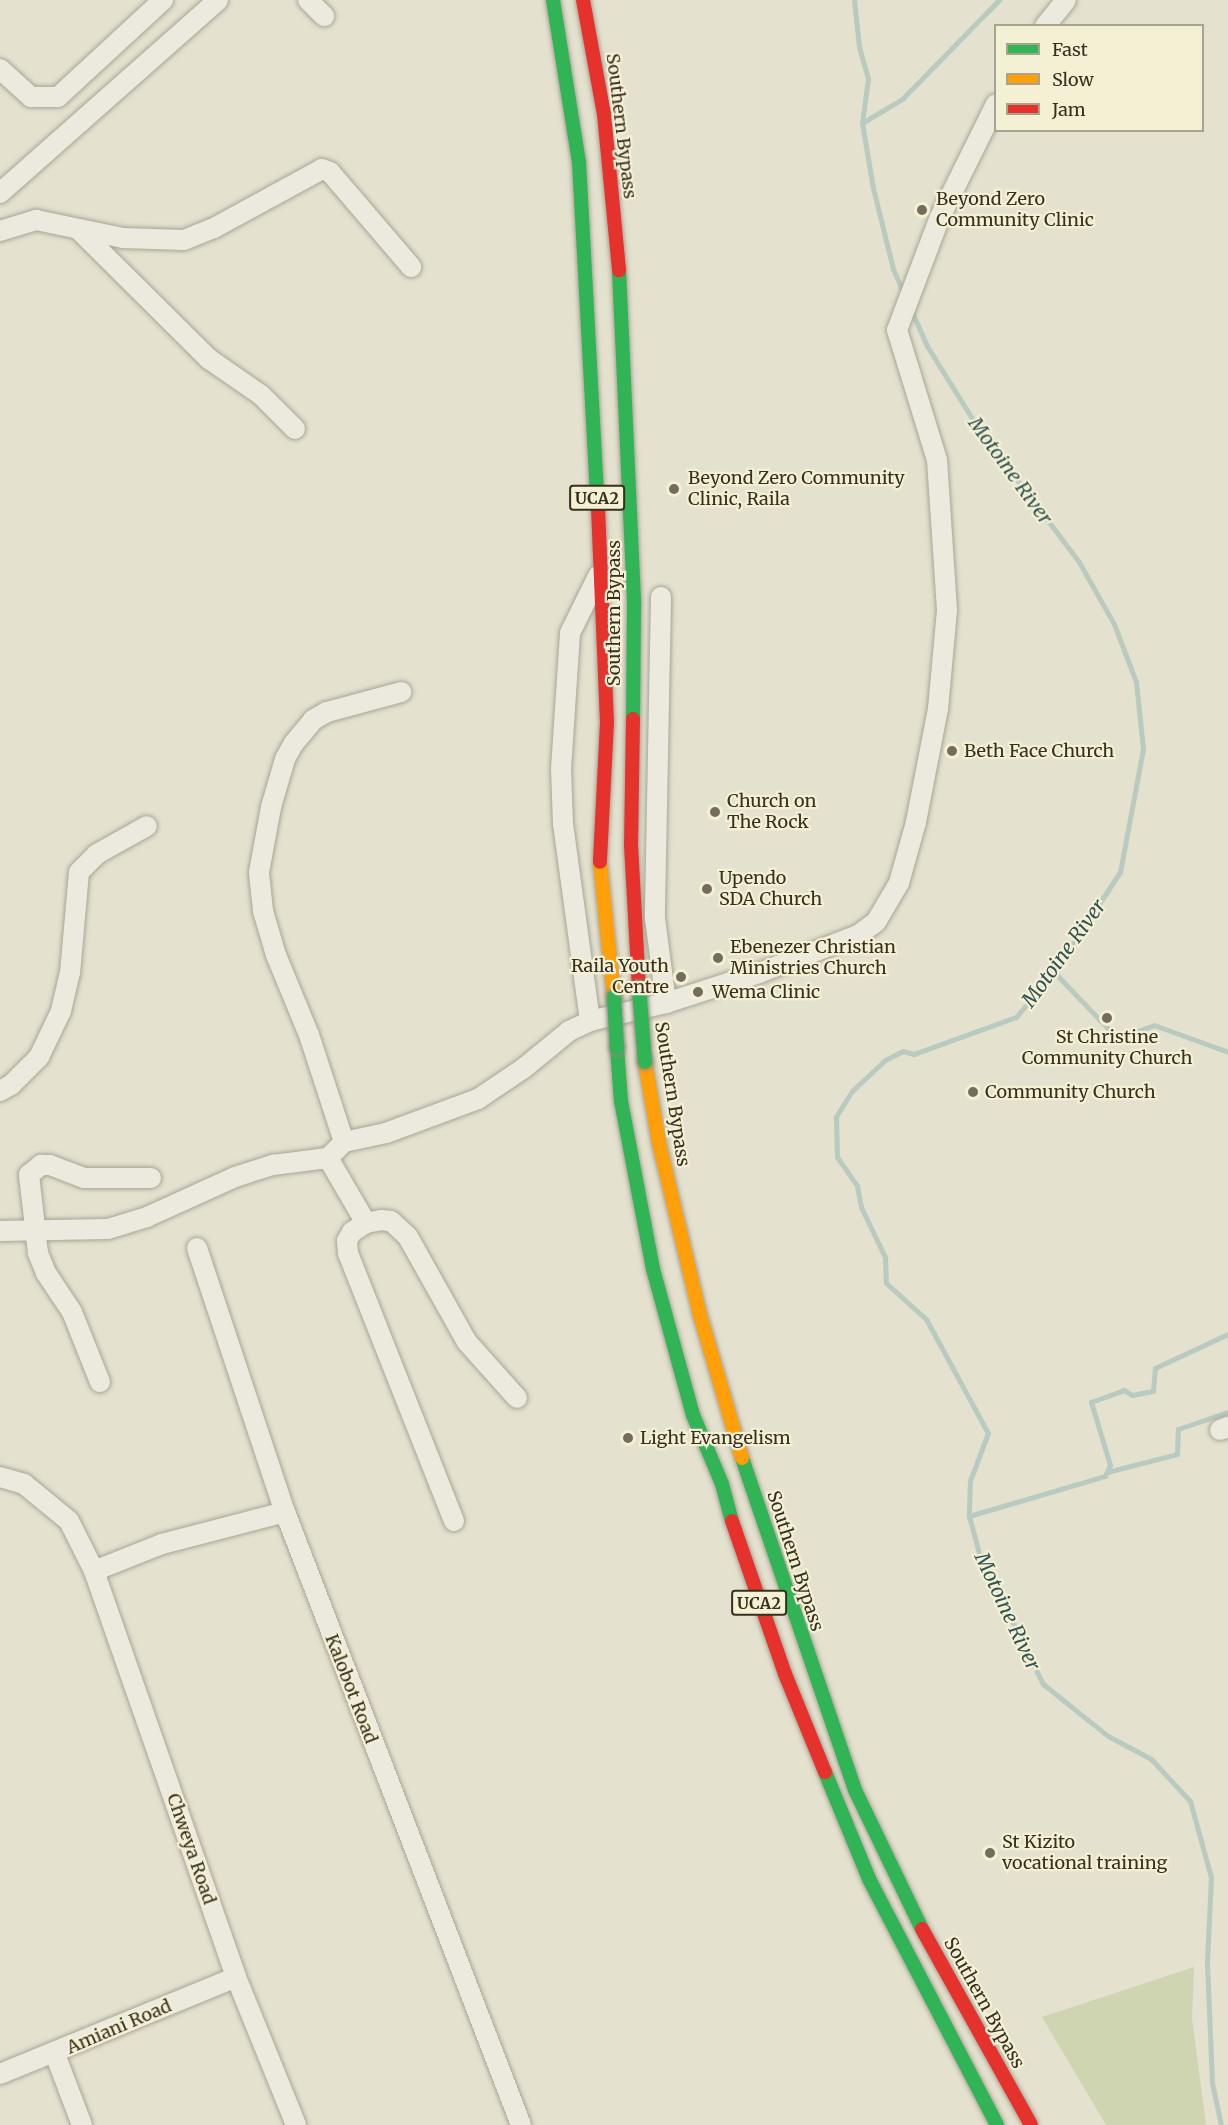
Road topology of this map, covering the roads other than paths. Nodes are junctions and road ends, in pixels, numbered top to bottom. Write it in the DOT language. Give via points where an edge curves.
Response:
graph roads {
  1 [pos="164,0"];
  2 [pos="218,0"];
  3 [pos="308,0"];
  4 [pos="553,0"];
  5 [pos="583,0"];
  6 [pos="1066,0"];
  7 [pos="324,16"];
  8 [pos="1047,24"];
  9 [pos="0,69"];
  10 [pos="994,108"];
  11 [pos="0,193"];
  12 [pos="76,227"];
  13 [pos="0,231"];
  14 [pos="411,267"];
  15 [pos="296,429"];
  16 [pos="599,573"];
  17 [pos="662,597"];
  18 [pos="401,692"];
  19 [pos="147,826"];
  20 [pos="666,1003"];
  21 [pos="590,1021"];
  22 [pos="0,1091"];
  23 [pos="344,1142"];
  24 [pos="328,1158"];
  25 [pos="151,1178"];
  26 [pos="366,1223"];
  27 [pos="0,1232"];
  28 [pos="34,1232"];
  29 [pos="197,1248"];
  30 [pos="100,1382"];
  31 [pos="517,1398"];
  32 [pos="0,1477"];
  33 [pos="285,1512"];
  34 [pos="454,1521"];
  35 [pos="94,1571"];
  36 [pos="236,1977"];
  37 [pos="55,2054"];
  38 [pos="0,2074"];
  39 [pos="82,2125"];
  40 [pos="296,2125"];
  41 [pos="521,2125"];
  42 [pos="997,2125"];
  43 [pos="1031,2125"];
  1 -- 9 [label="street" via="58,97 30,97"];
  2 -- 11 [label="street"];
  3 -- 7 [label="street"];
  4 -- 16 [label="highway, Southern Bypass / UCA2" via="579,162 591,336"];
  5 -- 43 [label="highway, Southern Bypass / UCA2, bridge" via="604,114 620,286 634,605 631,845 645,1062 659,1143 700,1315 763,1527 855,1790 910,1906"];
  6 -- 8 [label="street"];
  10 -- 20 [label="street" via="919,268 897,330 937,460 947,610 938,709 900,883 876,922 858,935"];
  12 -- 13 [label="street" via="36,220"];
  12 -- 14 [label="street" via="123,238 184,240 214,228 322,169 330,172"];
  12 -- 15 [label="street" via="209,359 261,395"];
  16 -- 21 [label="street" via="570,633 561,768 563,825"];
  16 -- 42 [label="highway, Southern Bypass / UCA2, bridge" via="607,722 599,877 614,997 621,1101 653,1269 693,1415 722,1484 744,1564 784,1674 869,1879"];
  17 -- 20 [label="street" via="655,918"];
  18 -- 23 [label="street" via="327,712 314,720 294,743 273,799 259,873 263,911 276,955 309,1035"];
  19 -- 22 [label="street" via="97,854 79,872 70,973 62,1011 39,1057"];
  20 -- 21 [label="street"];
  21 -- 23 [label="street" via="569,1031 497,1088 465,1106 386,1133"];
  23 -- 24 [label="street"];
  24 -- 26 [label="street"];
  24 -- 28 [label="street" via="273,1165 235,1177 147,1217 108,1229"];
  25 -- 28 [label="street" via="104,1181 41,1165 29,1175 28,1183"];
  26 -- 31 [label="street" via="390,1221 408,1237 466,1342"];
  26 -- 34 [label="street" via="347,1241 348,1253"];
  27 -- 28 [label="street"];
  28 -- 30 [label="street" via="46,1273 72,1312"];
  29 -- 33 [label="street, Kalobot Road"];
  32 -- 35 [label="street, Chweya Road" via="24,1484 69,1521"];
  33 -- 35 [label="street" via="162,1545"];
  33 -- 41 [label="street, Kalobot Road"];
  35 -- 36 [label="street, Chweya Road"];
  36 -- 37 [label="street, Amiani Road"];
  36 -- 40 [label="street, Chweya Road"];
  37 -- 38 [label="street, Amiani Road"];
  37 -- 39 [label="street"];
}
